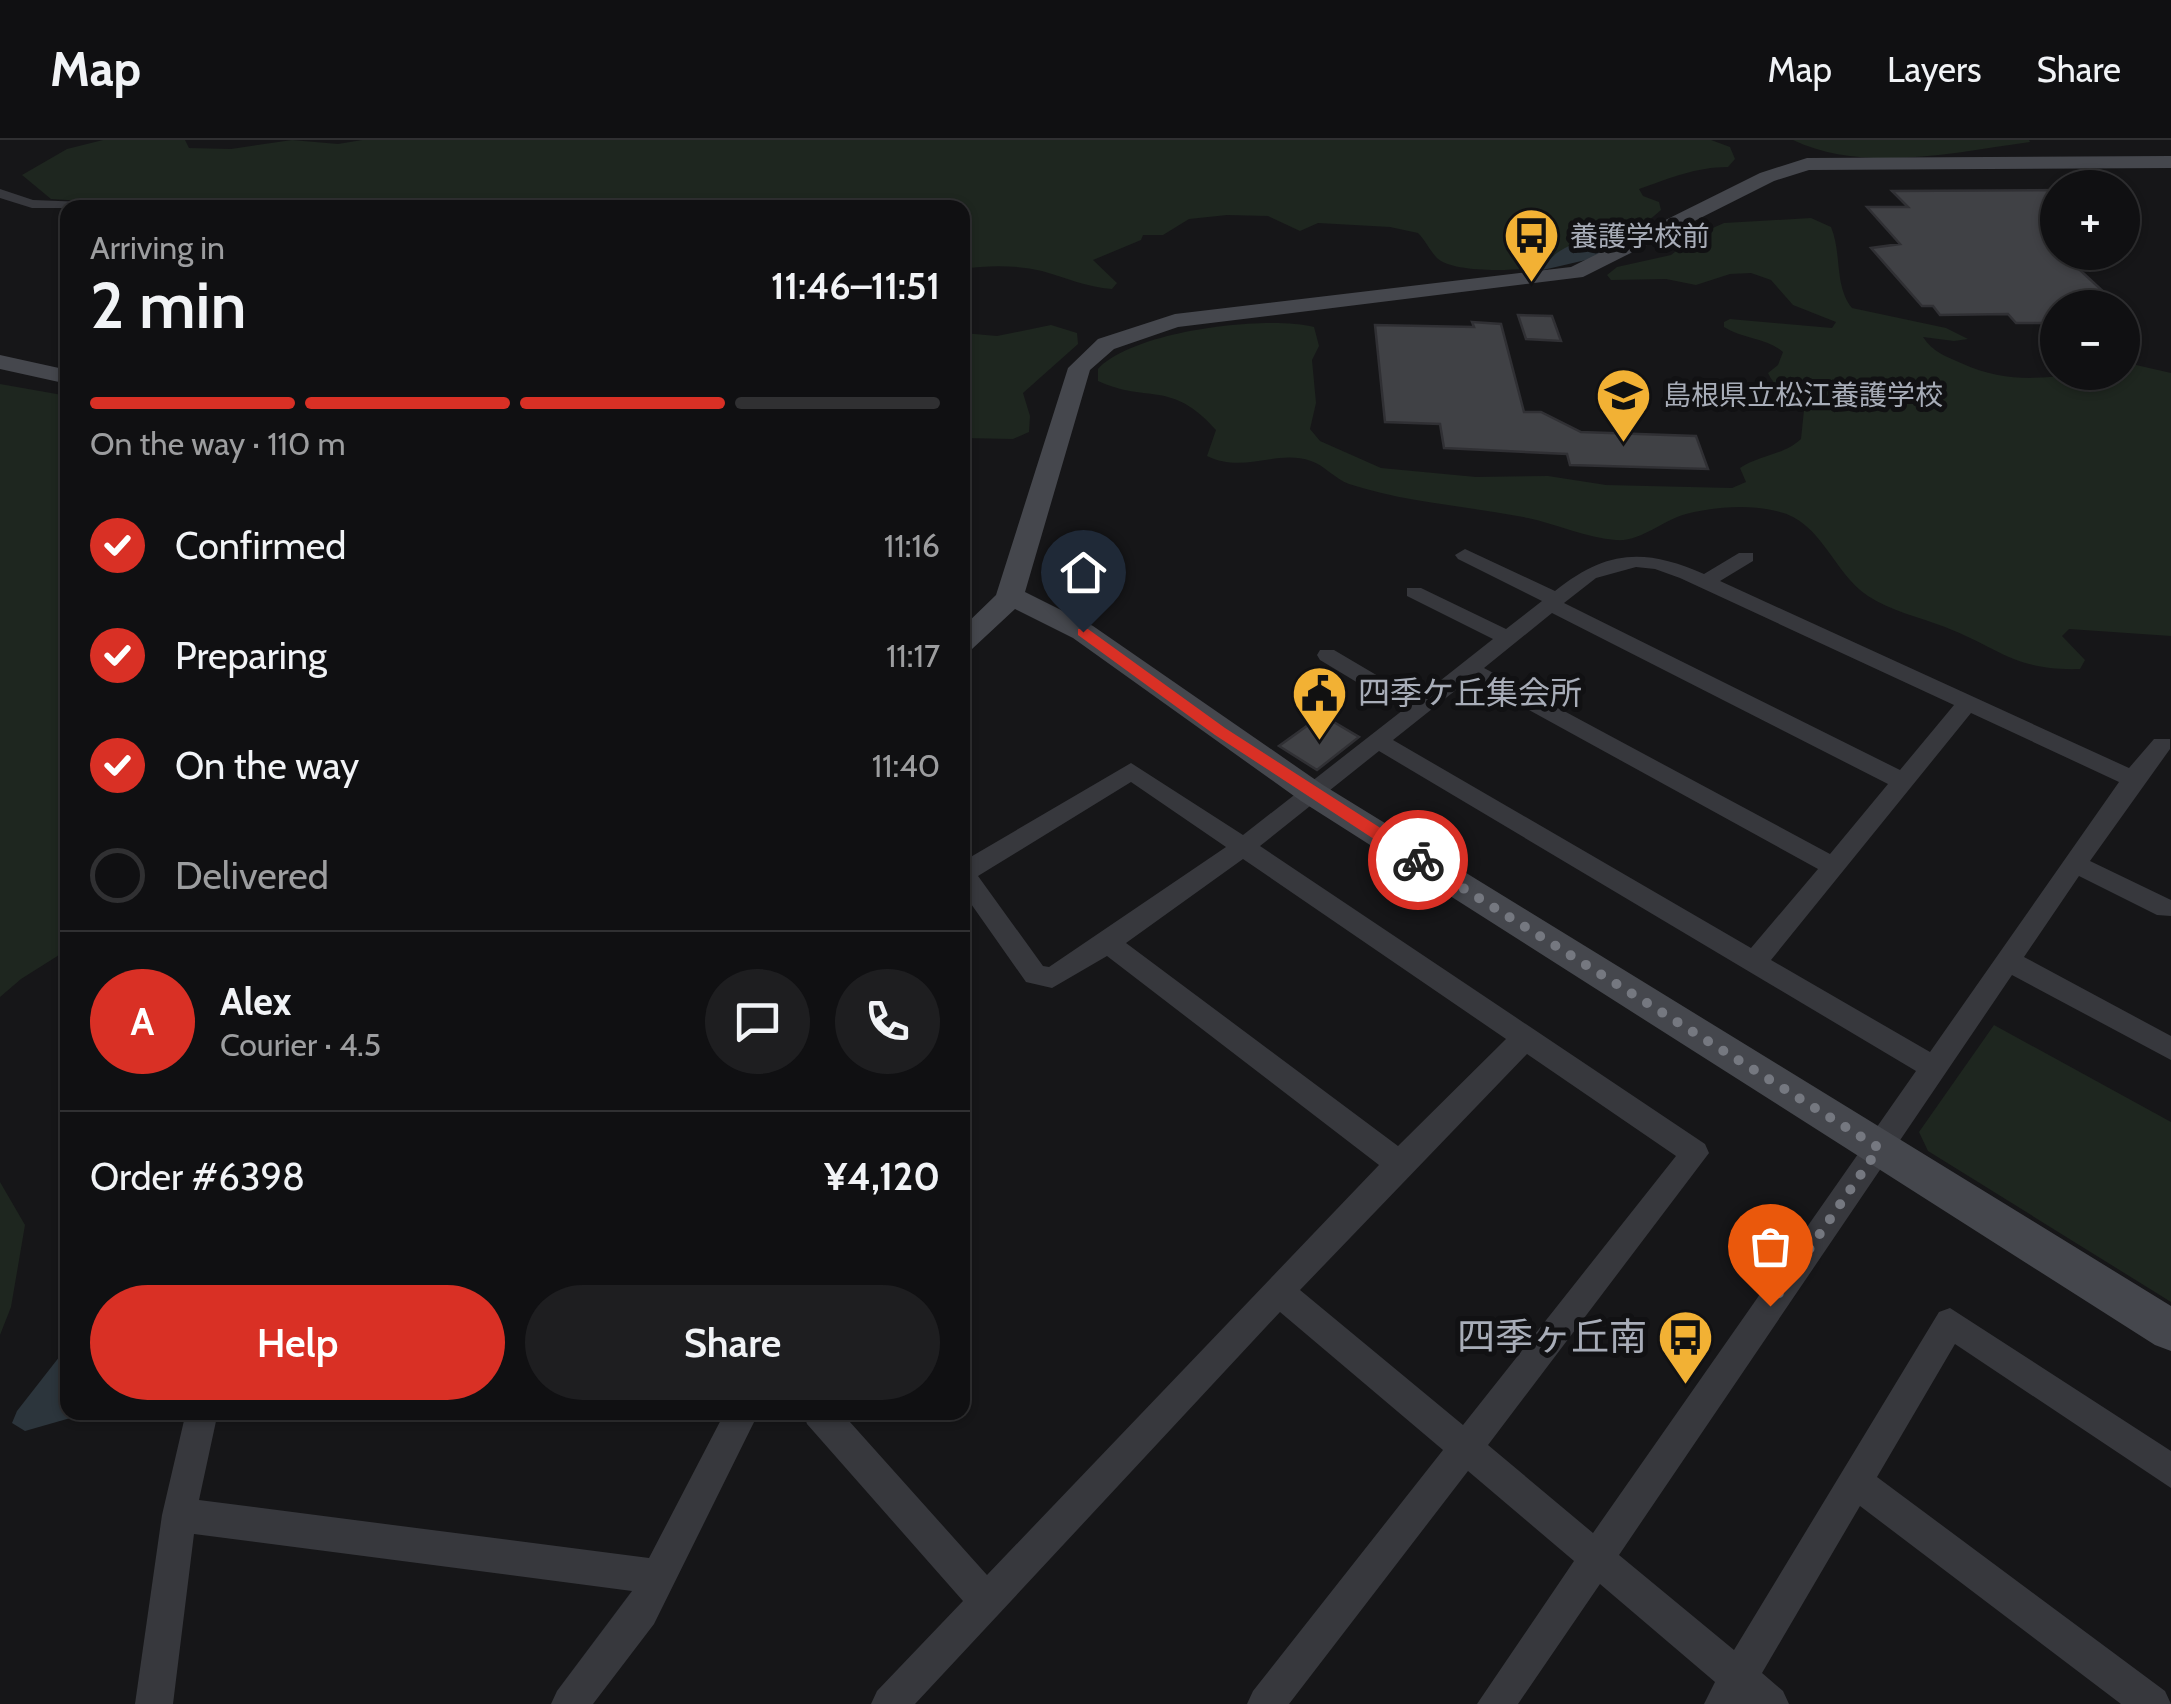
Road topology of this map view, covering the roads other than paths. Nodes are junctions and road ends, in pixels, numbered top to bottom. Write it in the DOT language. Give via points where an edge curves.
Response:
graph roads {
  1 [pos="2171,162"];
  2 [pos="0,193"];
  3 [pos="60,205"];
  4 [pos="0,362"];
  5 [pos="60,375"];
  6 [pos="1464,555"];
  7 [pos="1746,557"];
  8 [pos="1705,582"];
  9 [pos="1414,592"];
  10 [pos="1010,596"];
  11 [pos="1552,602"];
  12 [pos="970,635"];
  13 [pos="1508,638"];
  14 [pos="1327,655"];
  15 [pos="1470,669"];
  16 [pos="1967,704"];
  17 [pos="1420,710"];
  18 [pos="1380,742"];
  19 [pos="2162,744"];
  20 [pos="2133,779"];
  21 [pos="1902,781"];
  22 [pos="1312,793"];
  23 [pos="1242,848"];
  24 [pos="2073,863"];
  25 [pos="1831,865"];
  26 [pos="970,868"];
  27 [pos="970,882"];
  28 [pos="2166,908"];
  29 [pos="1108,943"];
  30 [pos="2007,960"];
  31 [pos="1753,964"];
  32 [pos="1524,1039"];
  33 [pos="2171,1050"];
  34 [pos="1932,1067"];
  35 [pos="1879,1148"];
  36 [pos="1399,1164"];
  37 [pos="1281,1292"];
  38 [pos="2171,1330"];
  39 [pos="200,1420"];
  40 [pos="739,1420"];
  41 [pos="825,1420"];
  42 [pos="1468,1450"];
  43 [pos="2171,1471"];
  44 [pos="1856,1482"];
  45 [pos="180,1516"];
  46 [pos="1596,1559"];
  47 [pos="658,1577"];
  48 [pos="987,1602"];
  49 [pos="1731,1691"];
  50 [pos="154,1704"];
  51 [pos="570,1704"];
  52 [pos="890,1704"];
  53 [pos="1266,1704"];
  54 [pos="1496,1704"];
  55 [pos="1770,1704"];
  56 [pos="2152,1704"];
  1 -- 10 [label="street" via="1807,164 1766,177 1576,273 1236,312 1124,336 1092,354 1074,380"];
  2 -- 3 [label="street"];
  4 -- 5 [label="street"];
  6 -- 11 [label="street"];
  7 -- 8 [label="street"];
  8 -- 11 [label="street" via="1640,559 1589,574"];
  8 -- 16 [label="street"];
  9 -- 13 [label="street"];
  10 -- 12 [label="street"];
  10 -- 22 [label="street" via="1083,632"];
  11 -- 13 [label="street"];
  11 -- 21 [label="street"];
  13 -- 15 [label="street"];
  14 -- 17 [label="street"];
  15 -- 17 [label="street"];
  15 -- 25 [label="street"];
  16 -- 20 [label="street"];
  16 -- 21 [label="street"];
  17 -- 18 [label="street"];
  18 -- 22 [label="street"];
  18 -- 31 [label="street"];
  19 -- 20 [label="street"];
  20 -- 24 [label="street"];
  21 -- 25 [label="street"];
  22 -- 23 [label="street"];
  22 -- 35 [label="street"];
  23 -- 26 [label="street" via="1132,770"];
  23 -- 29 [label="street"];
  23 -- 32 [label="street"];
  24 -- 28 [label="street"];
  24 -- 30 [label="street"];
  25 -- 31 [label="street"];
  27 -- 29 [label="street" via="1036,976 1052,978"];
  29 -- 36 [label="street"];
  30 -- 33 [label="street"];
  30 -- 34 [label="street"];
  31 -- 34 [label="street"];
  32 -- 36 [label="street"];
  32 -- 42 [label="street" via="1695,1153"];
  34 -- 35 [label="street"];
  35 -- 38 [label="street"];
  35 -- 46 [label="street"];
  36 -- 37 [label="street"];
  37 -- 42 [label="street"];
  37 -- 48 [label="street"];
  39 -- 45 [label="street"];
  40 -- 47 [label="street"];
  41 -- 48 [label="street"];
  42 -- 46 [label="street"];
  42 -- 53 [label="street"];
  43 -- 44 [label="street" via="1950,1323"];
  44 -- 49 [label="street"];
  44 -- 56 [label="street"];
  45 -- 47 [label="street"];
  45 -- 50 [label="street"];
  46 -- 49 [label="street"];
  46 -- 54 [label="street"];
  47 -- 51 [label="street" via="641,1612"];
  48 -- 52 [label="street"];
  49 -- 55 [label="street"];
}
